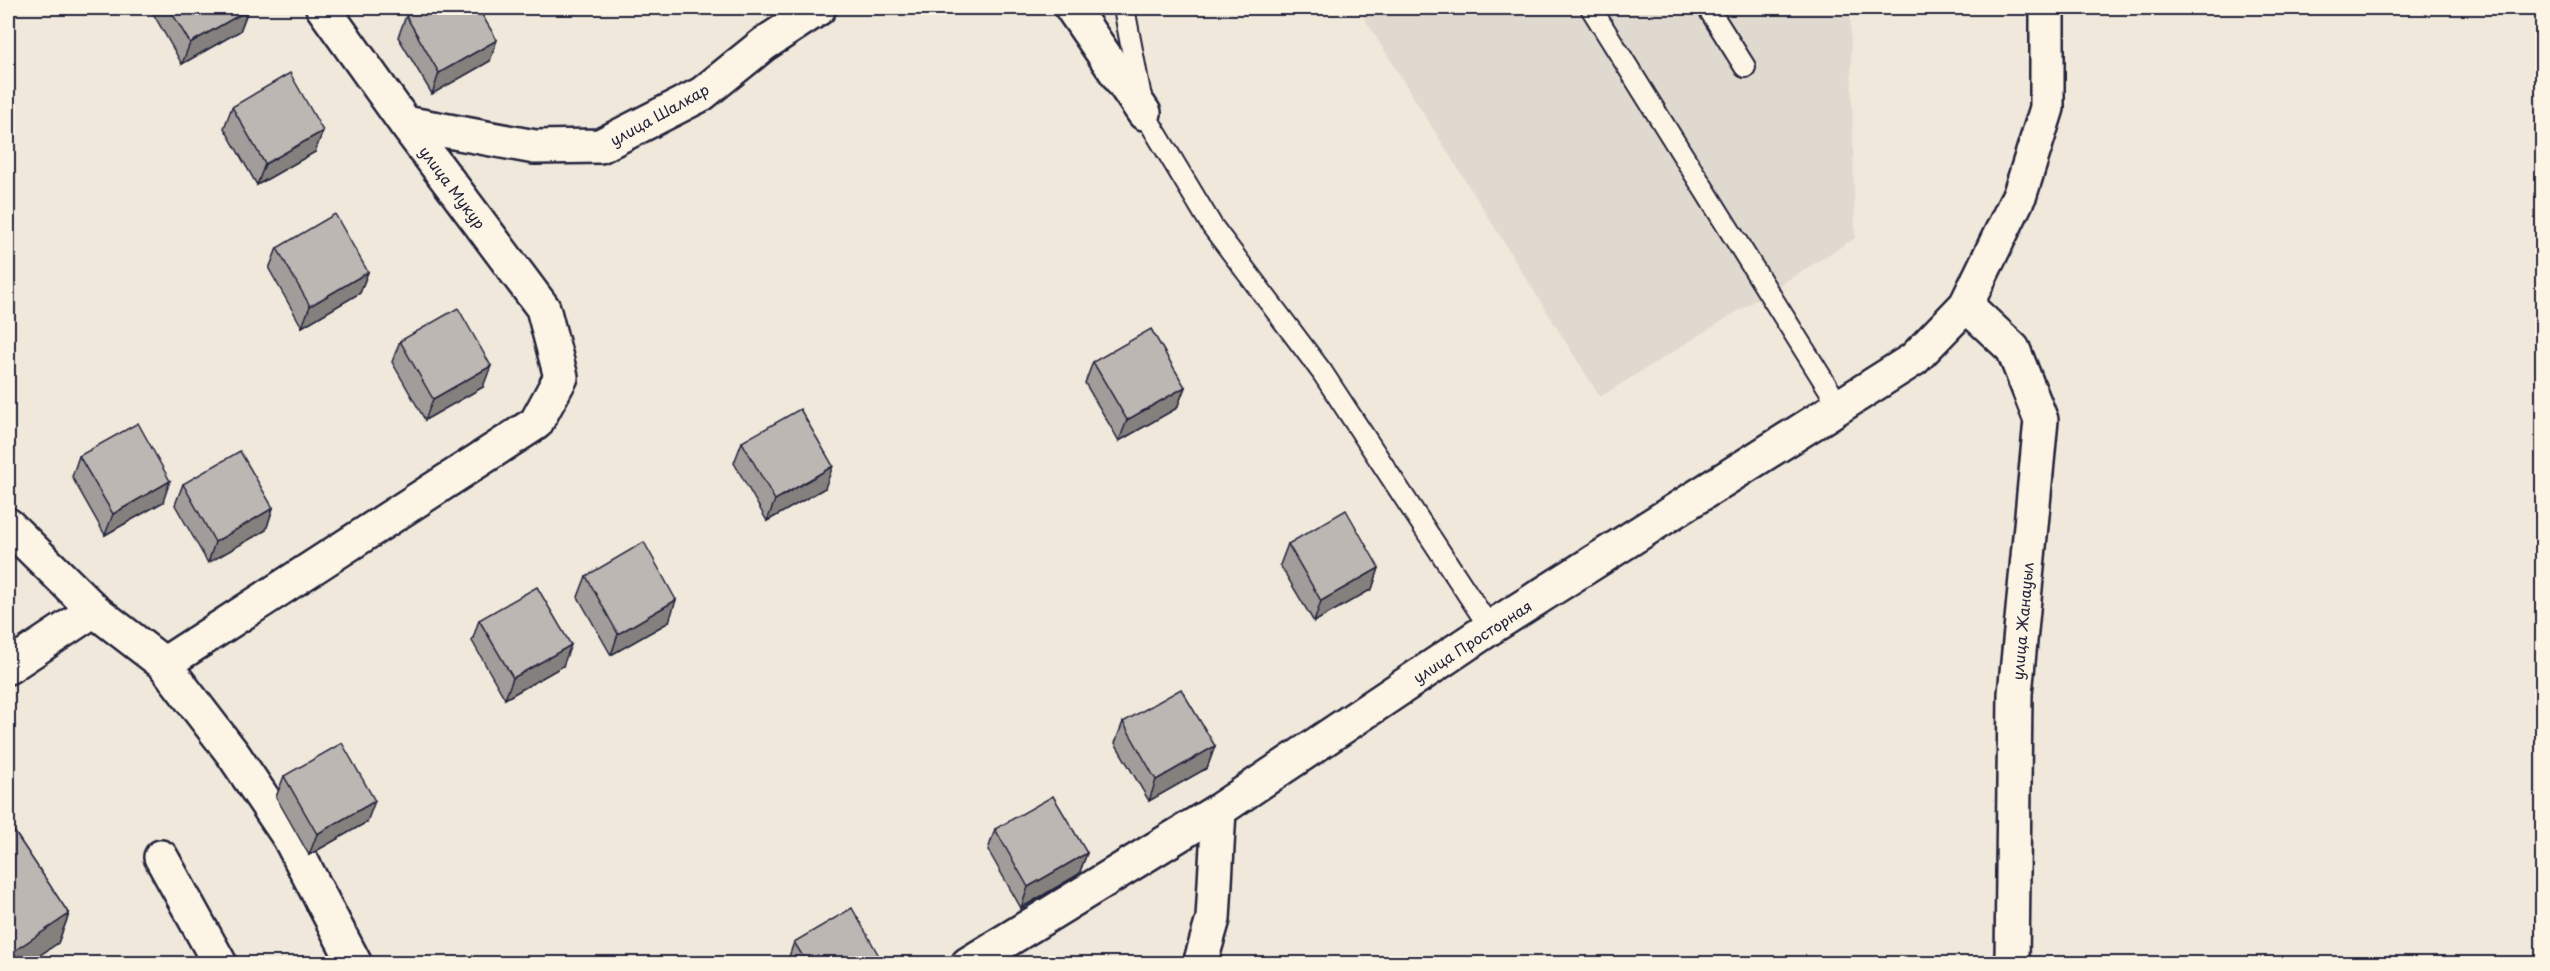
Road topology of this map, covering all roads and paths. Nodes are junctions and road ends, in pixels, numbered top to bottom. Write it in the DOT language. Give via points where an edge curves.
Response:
graph roads {
  1 [pos="323,8"];
  2 [pos="819,8"];
  3 [pos="1072,8"];
  4 [pos="1124,8"];
  5 [pos="1591,8"];
  6 [pos="1708,8"];
  7 [pos="2047,8"];
  8 [pos="1745,67"];
  9 [pos="1144,113"];
  10 [pos="405,123"];
  11 [pos="1966,305"];
  12 [pos="1840,407"];
  13 [pos="8,525"];
  14 [pos="94,610"];
  15 [pos="1490,628"];
  16 [pos="164,664"];
  17 [pos="8,667"];
  18 [pos="1219,810"];
  19 [pos="161,857"];
  20 [pos="220,963"];
  21 [pos="356,963"];
  22 [pos="968,963"];
  23 [pos="1200,963"];
  24 [pos="2012,963"];
  1 -- 10 [label="street, улица Мукур"];
  2 -- 10 [label="street, улица Шалкар" via="764,44 702,94 600,146 535,147"];
  3 -- 9 [label="street"];
  4 -- 9 [label="lane"];
  5 -- 12 [label="lane"];
  6 -- 8 [label="lane"];
  7 -- 11 [label="street, улица Просторная" via="2048,108 2020,194"];
  9 -- 15 [label="lane" via="1212,226 1322,372"];
  10 -- 16 [label="street, улица Мукур" via="543,308 561,377 536,423"];
  11 -- 12 [label="street, улица Просторная" via="1914,359"];
  11 -- 24 [label="street, улица Жанауыл" via="2013,349 2041,420 2015,694"];
  12 -- 15 [label="street, улица Просторная"];
  13 -- 14 [label="street"];
  14 -- 16 [label="street"];
  14 -- 17 [label="street"];
  15 -- 18 [label="street, улица Просторная"];
  16 -- 21 [label="street" via="233,754 289,837"];
  18 -- 22 [label="street, улица Просторная"];
  18 -- 23 [label="street" via="1213,919"];
  19 -- 20 [label="street"];
}
